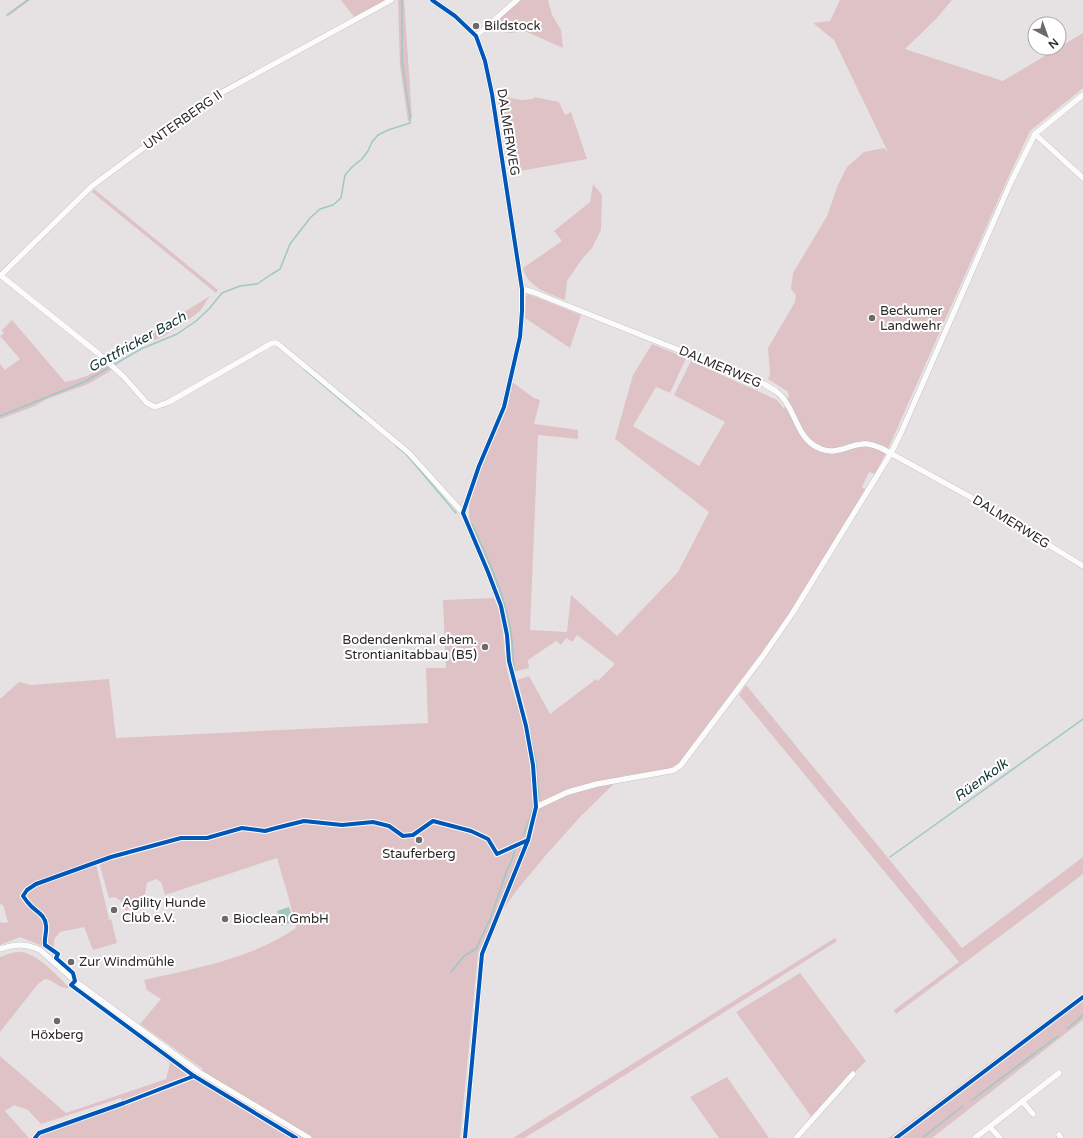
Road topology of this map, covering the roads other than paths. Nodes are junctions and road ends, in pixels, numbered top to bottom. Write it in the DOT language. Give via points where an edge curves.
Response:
graph roads {
  1 [pos="391,0"];
  2 [pos="432,0"];
  3 [pos="518,0"];
  4 [pos="476,36"];
  5 [pos="1083,95"];
  6 [pos="1035,134"];
  7 [pos="1083,178"];
  8 [pos="0,276"];
  9 [pos="522,289"];
  10 [pos="891,453"];
  11 [pos="463,514"];
  12 [pos="1083,566"];
  13 [pos="536,807"];
  14 [pos="0,949"];
  15 [pos="1059,1073"];
  16 [pos="854,1074"];
  17 [pos="1022,1101"];
  18 [pos="1033,1114"];
  19 [pos="990,1127"];
  20 [pos="309,1138"];
  21 [pos="465,1138"];
  22 [pos="796,1138"];
  23 [pos="975,1138"];
  24 [pos="1000,1138"];
  1 -- 8 [label="street, UNTERBERG II" via="208,100 92,186"];
  2 -- 4 [label="street, DALMERWEG" via="455,16"];
  3 -- 4 [label="street"];
  4 -- 9 [label="street, DALMERWEG" via="485,61 492,94"];
  5 -- 6 [label="street"];
  6 -- 7 [label="street"];
  6 -- 10 [label="street" via="1011,182"];
  8 -- 11 [label="street" via="99,354 147,403 156,407 272,343 277,344 409,453"];
  9 -- 10 [label="street, DALMERWEG" via="764,384 783,397 801,434 822,450 838,451 868,444"];
  9 -- 11 [label="street" via="520,336 504,407 479,466"];
  10 -- 12 [label="street, DALMERWEG" via="974,499"];
  10 -- 13 [label="street" via="792,614 681,765 670,771 568,792"];
  11 -- 13 [label="street" via="501,606 510,661 533,764"];
  13 -- 21 [label="street" via="528,840 482,954"];
  14 -- 20 [label="street" via="21,944 40,950 75,981 199,1072"];
  15 -- 17 [label="street"];
  16 -- 22 [label="street"];
  17 -- 18 [label="street"];
  17 -- 19 [label="street"];
  19 -- 23 [label="street"];
  19 -- 24 [label="street"];
}
